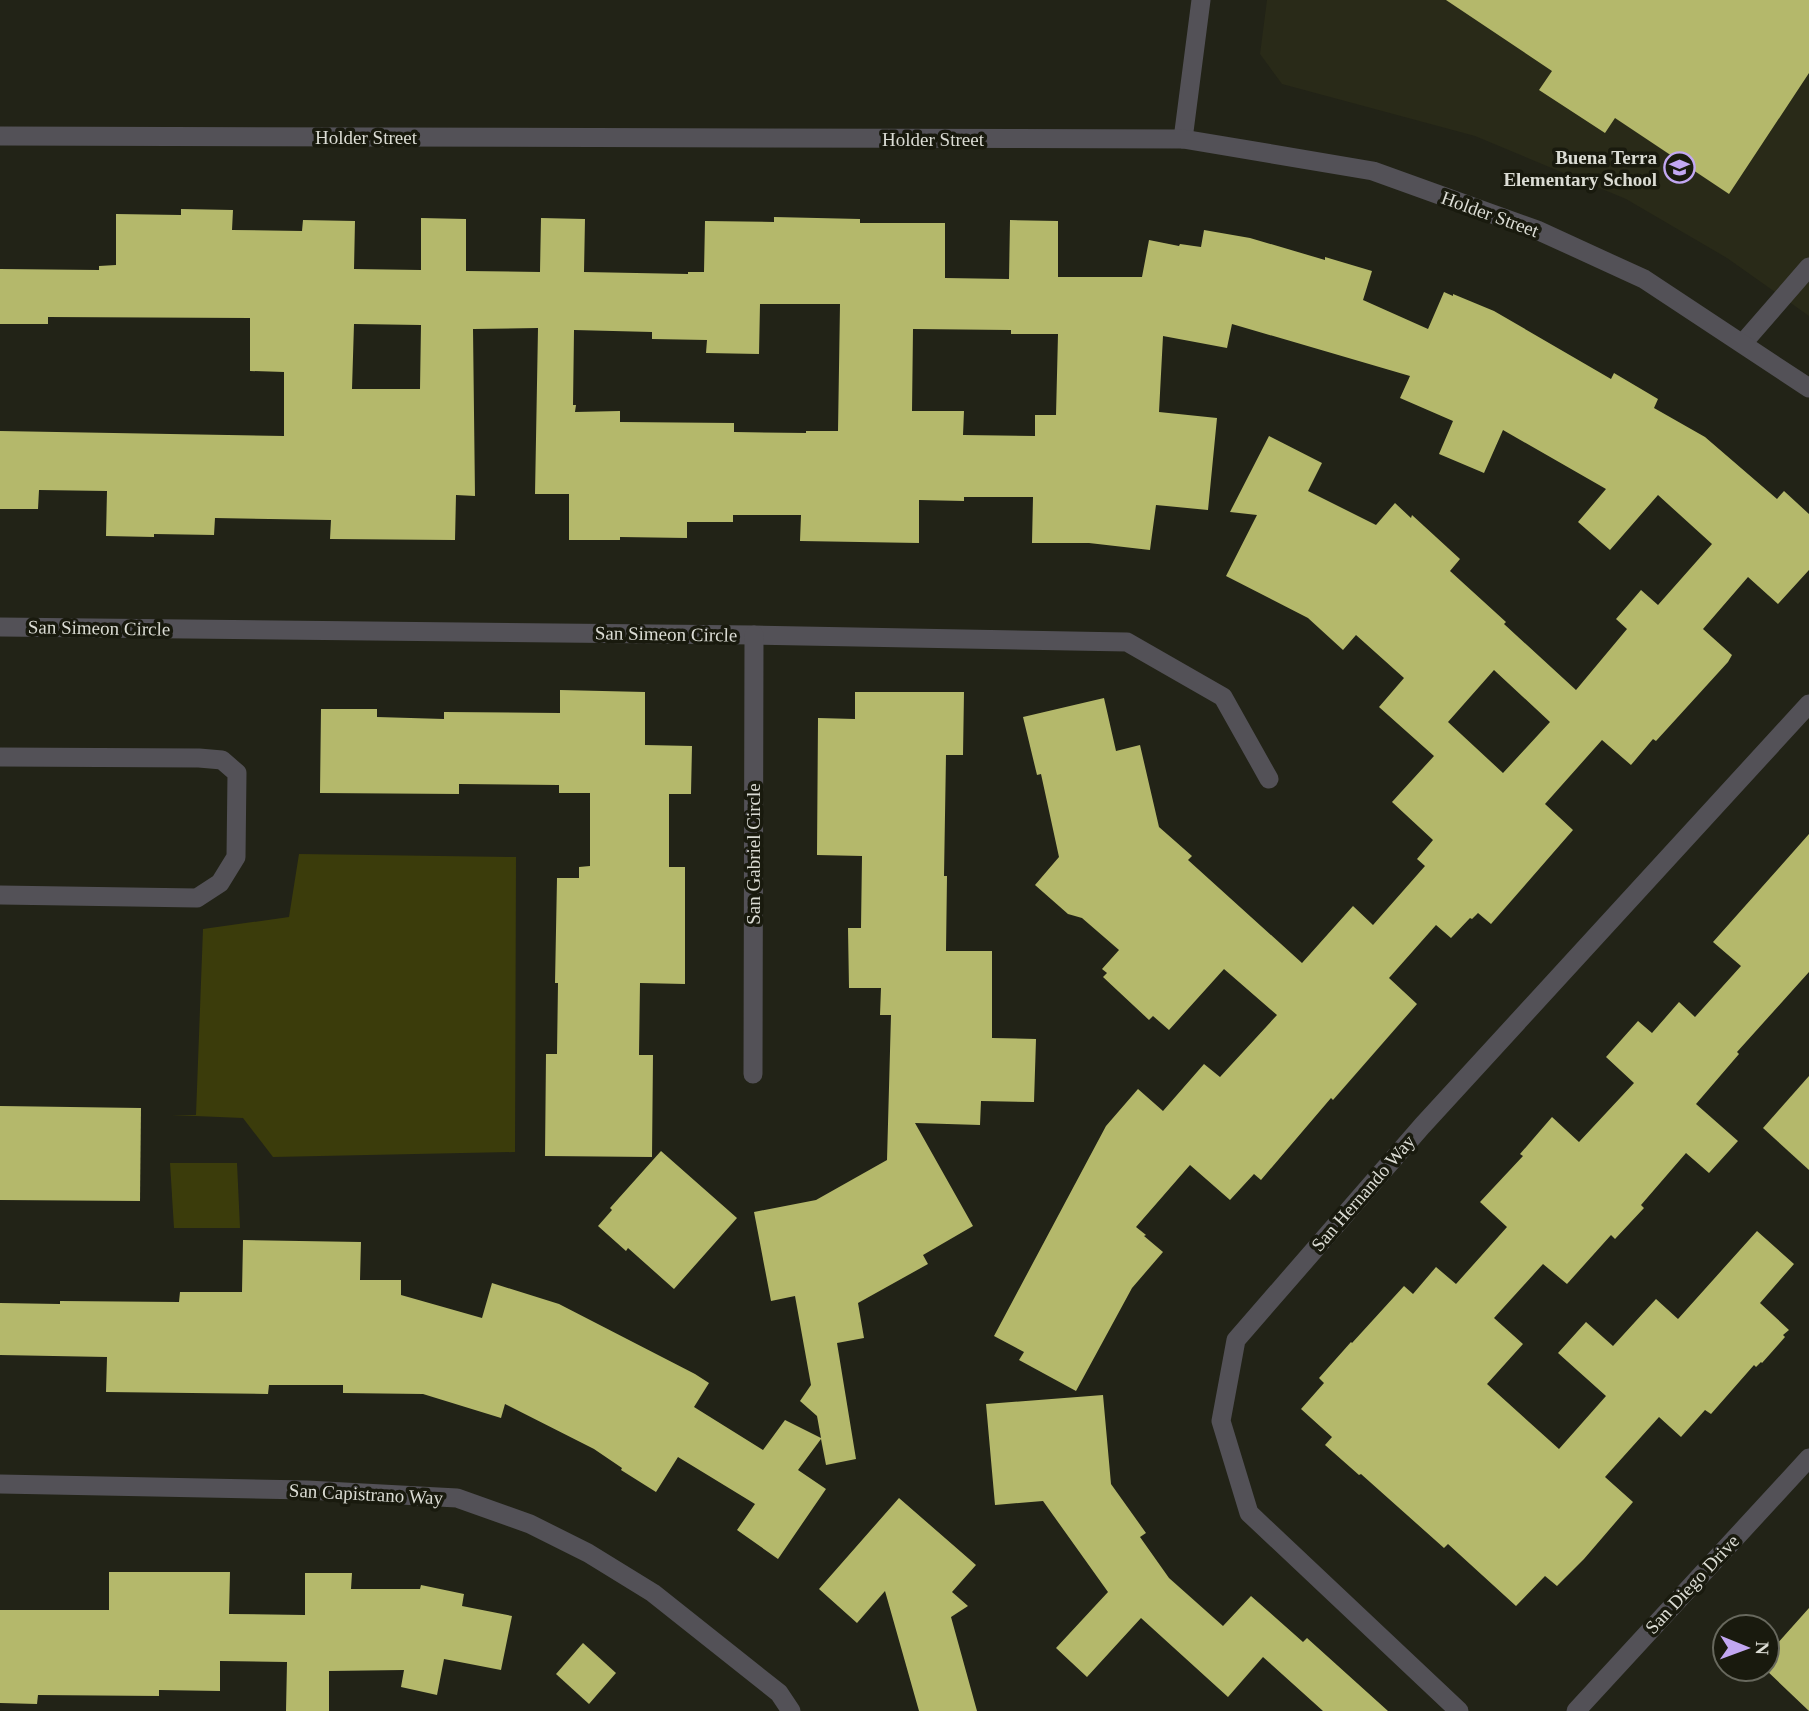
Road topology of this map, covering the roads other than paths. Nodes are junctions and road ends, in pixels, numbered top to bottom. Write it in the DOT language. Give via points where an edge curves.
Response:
graph roads {
  1 [pos="1200,0"];
  2 [pos="0,136"];
  3 [pos="1183,139"];
  4 [pos="1809,267"];
  5 [pos="1743,343"];
  6 [pos="1809,388"];
  7 [pos="0,627"];
  8 [pos="754,635"];
  9 [pos="1809,704"];
  10 [pos="0,757"];
  11 [pos="1269,779"];
  12 [pos="0,895"];
  13 [pos="753,1074"];
  14 [pos="1809,1458"];
  15 [pos="0,1484"];
  16 [pos="790,1711"];
  17 [pos="1460,1711"];
  18 [pos="1576,1711"];
  1 -- 3 [label="street"];
  2 -- 3 [label="street, Holder Street"];
  3 -- 5 [label="street, Holder Street" via="1373,171 1537,230 1644,279"];
  4 -- 5 [label="street"];
  5 -- 6 [label="street, Holder Street"];
  7 -- 8 [label="street, San Simeon Circle"];
  8 -- 11 [label="street, San Simeon Circle" via="1127,642 1223,697"];
  8 -- 13 [label="street, San Gabriel Circle"];
  9 -- 17 [label="street, San Hernando Way" via="1422,1126 1236,1340 1221,1421 1249,1513"];
  10 -- 12 [label="street" via="222,760 237,773 237,785 236,857 220,883 197,898"];
  14 -- 18 [label="street, San Diego Drive"];
  15 -- 16 [label="street, San Capistrano Way" via="457,1498 530,1524 642,1586 779,1693"];
}
